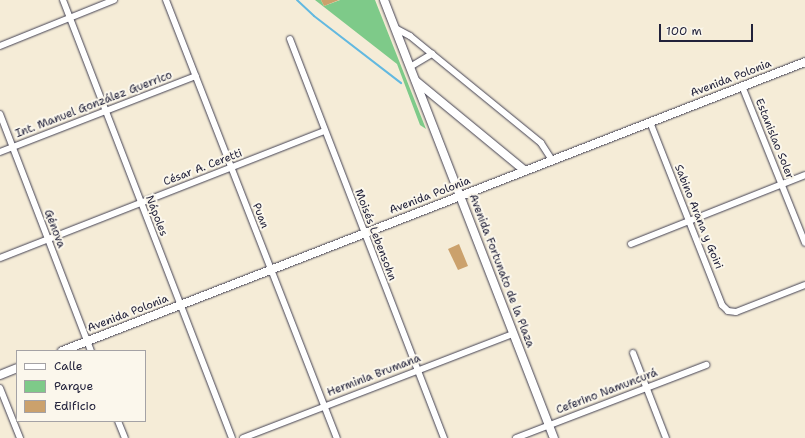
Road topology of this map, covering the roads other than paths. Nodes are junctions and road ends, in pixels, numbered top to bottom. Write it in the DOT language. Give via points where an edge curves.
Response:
graph roads {
  1 [pos="63,0"];
  2 [pos="114,0"];
  3 [pos="166,0"];
  4 [pos="384,0"];
  5 [pos="70,19"];
  6 [pos="395,28"];
  7 [pos="290,39"];
  8 [pos="0,46"];
  9 [pos="432,54"];
  10 [pos="805,62"];
  11 [pos="410,67"];
  12 [pos="196,76"];
  13 [pos="415,79"];
  14 [pos="742,86"];
  15 [pos="106,111"];
  16 [pos="0,114"];
  17 [pos="650,122"];
  18 [pos="324,131"];
  19 [pos="13,147"];
  20 [pos="0,152"];
  21 [pos="552,160"];
  22 [pos="230,168"];
  23 [pos="525,171"];
  24 [pos="805,175"];
  25 [pos="782,185"];
  26 [pos="460,196"];
  27 [pos="140,203"];
  28 [pos="689,221"];
  29 [pos="364,234"];
  30 [pos="48,239"];
  31 [pos="805,243"];
  32 [pos="631,244"];
  33 [pos="0,258"];
  34 [pos="270,270"];
  35 [pos="805,285"];
  36 [pos="180,305"];
  37 [pos="513,334"];
  38 [pos="87,341"];
  39 [pos="64,350"];
  40 [pos="91,350"];
  41 [pos="633,354"];
  42 [pos="706,365"];
  43 [pos="16,368"];
  44 [pos="417,371"];
  45 [pos="0,375"];
  46 [pos="0,388"];
  47 [pos="648,388"];
  48 [pos="325,406"];
  49 [pos="118,422"];
  50 [pos="549,425"];
  51 [pos="20,438"];
  52 [pos="125,438"];
  53 [pos="232,438"];
  54 [pos="243,438"];
  55 [pos="338,438"];
  56 [pos="444,438"];
  57 [pos="516,438"];
  58 [pos="554,438"];
  59 [pos="666,438"];
  1 -- 5 [label="street, Nápoles"];
  2 -- 5 [label="street"];
  3 -- 12 [label="street, Puan"];
  4 -- 6 [label="main road, Avenida Fortunato de la Plaza"];
  5 -- 8 [label="street"];
  5 -- 15 [label="street, Nápoles"];
  6 -- 9 [label="street" via="410,36"];
  6 -- 11 [label="main road, Avenida Fortunato de la Plaza"];
  7 -- 18 [label="street, Moisés Lebensohn"];
  9 -- 11 [label="street"];
  9 -- 21 [label="street" via="541,143"];
  10 -- 14 [label="main road, Avenida Polonia"];
  11 -- 13 [label="main road, Avenida Fortunato de la Plaza"];
  12 -- 15 [label="street, Int. Manuel González Guerrico"];
  12 -- 22 [label="street, Puan"];
  13 -- 23 [label="main road"];
  13 -- 26 [label="main road, Avenida Fortunato de la Plaza"];
  14 -- 17 [label="main road, Avenida Polonia"];
  14 -- 25 [label="street, Estanislao Soler"];
  15 -- 19 [label="street, Int. Manuel González Guerrico"];
  15 -- 27 [label="street, Nápoles"];
  16 -- 19 [label="street, Génova"];
  17 -- 21 [label="main road, Avenida Polonia"];
  17 -- 28 [label="street, Sabino Arana y Goiri"];
  18 -- 22 [label="street, César A. Ceretti"];
  18 -- 29 [label="street, Moisés Lebensohn"];
  19 -- 20 [label="street, Int. Manuel González Guerrico"];
  19 -- 30 [label="street, Génova"];
  21 -- 23 [label="main road, Avenida Polonia"];
  22 -- 27 [label="street, César A. Ceretti"];
  22 -- 34 [label="street, Puan"];
  23 -- 26 [label="main road, Avenida Polonia"];
  24 -- 25 [label="street"];
  25 -- 28 [label="street"];
  25 -- 31 [label="street, Estanislao Soler"];
  26 -- 29 [label="main road, Avenida Polonia"];
  26 -- 37 [label="main road, Avenida Fortunato de la Plaza"];
  27 -- 30 [label="street, César A. Ceretti"];
  27 -- 36 [label="street, Nápoles"];
  28 -- 32 [label="street"];
  28 -- 35 [label="street, Sabino Arana y Goiri" via="722,305 728,311 736,312"];
  29 -- 34 [label="main road, Avenida Polonia"];
  29 -- 44 [label="street, Moisés Lebensohn"];
  30 -- 33 [label="street, César A. Ceretti"];
  30 -- 38 [label="street, Génova"];
  34 -- 36 [label="main road, Avenida Polonia"];
  34 -- 48 [label="street, Puan"];
  36 -- 38 [label="main road, Avenida Polonia"];
  36 -- 53 [label="street, Nápoles"];
  37 -- 44 [label="street, Herminia Brumana"];
  37 -- 50 [label="main road, Avenida Fortunato de la Plaza"];
  38 -- 39 [label="main road, Avenida Polonia"];
  38 -- 40 [label="street, Génova"];
  41 -- 47 [label="street"];
  42 -- 47 [label="street, Ceferino Namuncurá"];
  43 -- 45 [label="main road"];
  44 -- 48 [label="street, Herminia Brumana"];
  44 -- 56 [label="street, Moisés Lebensohn"];
  46 -- 51 [label="street"];
  47 -- 50 [label="street, Ceferino Namuncurá"];
  47 -- 59 [label="street"];
  48 -- 54 [label="street, Herminia Brumana"];
  48 -- 55 [label="street, Puan"];
  49 -- 52 [label="street"];
  50 -- 57 [label="street, Ceferino Namuncurá"];
  50 -- 58 [label="main road, Avenida Fortunato de la Plaza"];
}
